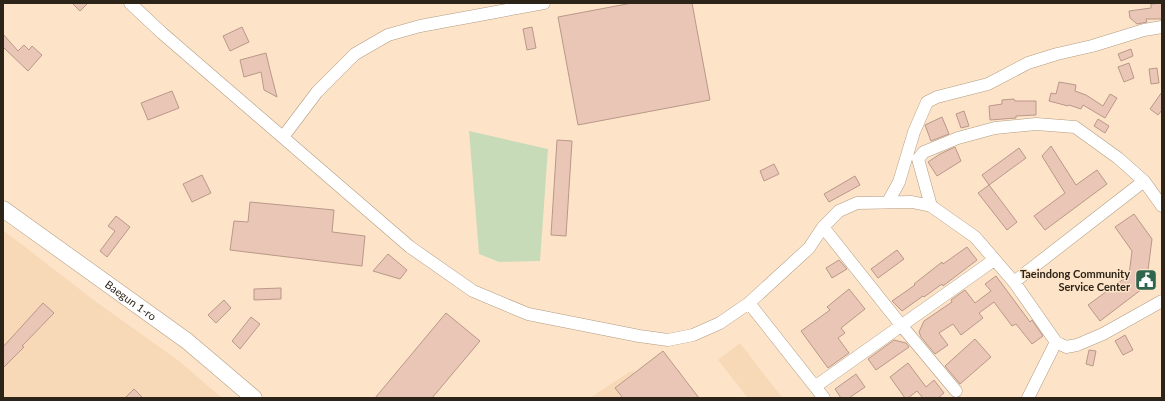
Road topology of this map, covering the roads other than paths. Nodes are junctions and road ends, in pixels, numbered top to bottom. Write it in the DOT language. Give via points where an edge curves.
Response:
graph roads {
  1 [pos="130,3"];
  2 [pos="544,3"];
  3 [pos="1162,27"];
  4 [pos="283,137"];
  5 [pos="1144,181"];
  6 [pos="888,202"];
  7 [pos="931,206"];
  8 [pos="1162,206"];
  9 [pos="3,209"];
  10 [pos="823,227"];
  11 [pos="994,260"];
  12 [pos="1014,282"];
  13 [pos="1162,301"];
  14 [pos="749,303"];
  15 [pos="901,325"];
  16 [pos="1056,342"];
  17 [pos="816,386"];
  18 [pos="956,391"];
  19 [pos="254,398"];
  20 [pos="824,398"];
  21 [pos="1028,398"];
  1 -- 4 [label="street"];
  2 -- 4 [label="street" via="420,26 388,35 355,54 317,92"];
  3 -- 6 [label="street" via="1028,63 988,84 927,102 914,132 899,182"];
  4 -- 14 [label="street" via="410,247 473,291 528,314 668,340 693,335 720,323"];
  5 -- 7 [label="street" via="1118,158 1074,127 1036,124 995,128 958,138 924,152 918,159"];
  5 -- 8 [label="street"];
  5 -- 12 [label="street"];
  6 -- 7 [label="street" via="912,202"];
  6 -- 10 [label="street" via="857,203 839,212"];
  7 -- 11 [label="street" via="975,238"];
  9 -- 19 [label="main road, Baegun 1-ro" via="187,341"];
  10 -- 14 [label="street" via="809,248"];
  10 -- 15 [label="street"];
  11 -- 12 [label="street"];
  11 -- 15 [label="street"];
  12 -- 16 [label="street"];
  13 -- 16 [label="street" via="1103,334 1077,345 1066,347"];
  14 -- 17 [label="street"];
  15 -- 17 [label="street"];
  15 -- 18 [label="street"];
  16 -- 21 [label="street"];
  17 -- 20 [label="street"];
}
